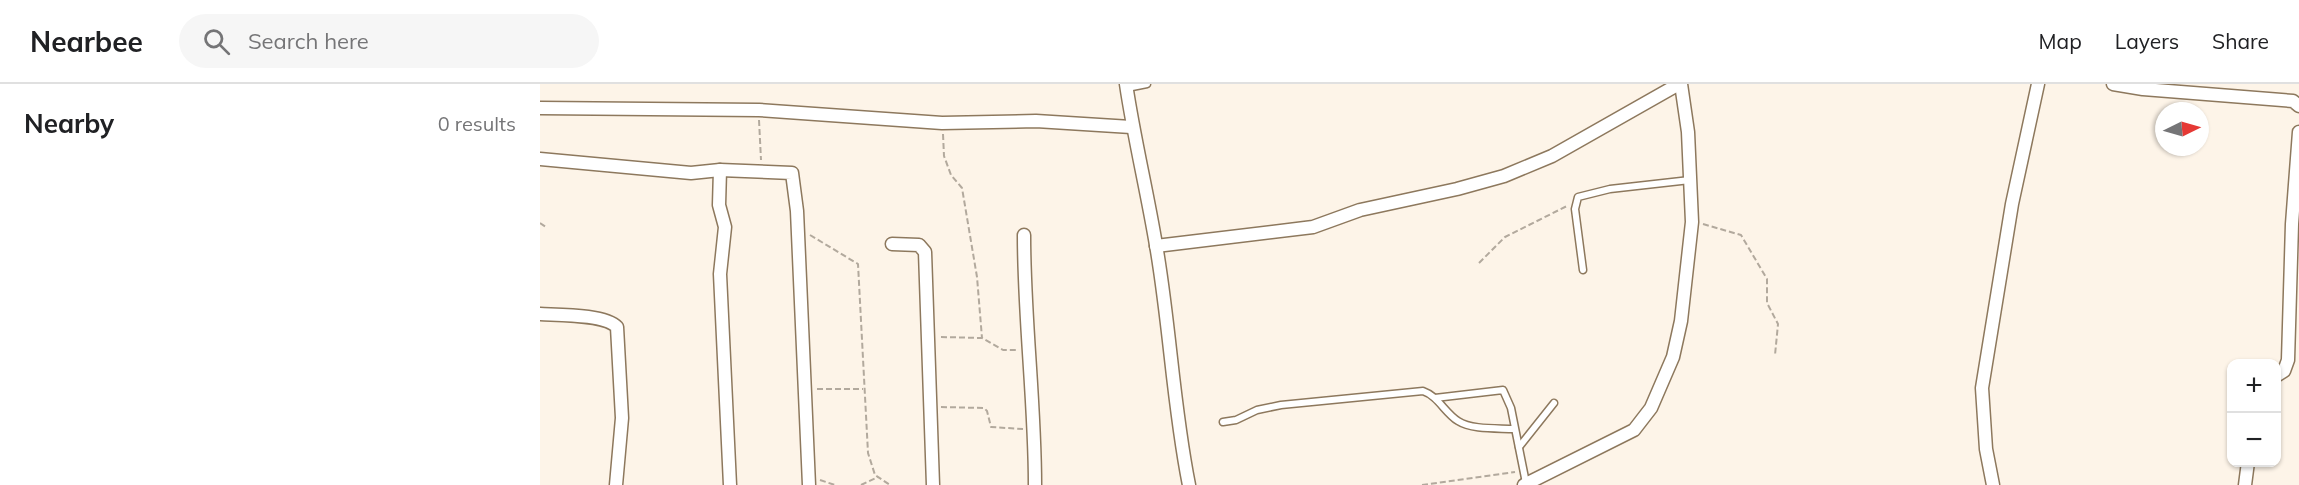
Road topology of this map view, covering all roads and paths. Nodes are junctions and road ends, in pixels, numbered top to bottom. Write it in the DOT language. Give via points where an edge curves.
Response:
graph roads {
  1 [pos="1147,84"];
  2 [pos="1680,84"];
  3 [pos="2038,84"];
  4 [pos="2113,84"];
  5 [pos="1127,86"];
  6 [pos="2299,106"];
  7 [pos="540,108"];
  8 [pos="759,110"];
  9 [pos="942,123"];
  10 [pos="1131,127"];
  11 [pos="2299,132"];
  12 [pos="540,159"];
  13 [pos="720,170"];
  14 [pos="762,171"];
  15 [pos="1690,180"];
  16 [pos="1575,202"];
  17 [pos="1692,222"];
  18 [pos="540,224"];
  19 [pos="796,226"];
  20 [pos="546,227"];
  21 [pos="1024,236"];
  22 [pos="892,244"];
  23 [pos="1156,246"];
  24 [pos="1479,263"];
  25 [pos="1583,270"];
  26 [pos="540,314"];
  27 [pos="929,338"];
  28 [pos="982,338"];
  29 [pos="1775,355"];
  30 [pos="1028,358"];
  31 [pos="2281,373"];
  32 [pos="863,388"];
  33 [pos="802,390"];
  34 [pos="1435,398"];
  35 [pos="1554,403"];
  36 [pos="930,407"];
  37 [pos="1223,422"];
  38 [pos="1034,429"];
  39 [pos="1514,429"];
  40 [pos="1519,447"];
  41 [pos="2247,467"];
  42 [pos="878,477"];
  43 [pos="1525,480"];
  44 [pos="616,485"];
  45 [pos="730,485"];
  46 [pos="809,485"];
  47 [pos="861,485"];
  48 [pos="890,485"];
  49 [pos="933,485"];
  50 [pos="1035,485"];
  51 [pos="1189,485"];
  52 [pos="1422,485"];
  53 [pos="1993,485"];
  54 [pos="2245,485"];
  1 -- 5 [label="lane"];
  2 -- 15 [label="street"];
  2 -- 23 [label="street" via="1552,156 1504,176 1360,210 1313,227"];
  3 -- 53 [label="street" via="2012,204 1983,388 1986,449"];
  4 -- 6 [label="street" via="2293,101"];
  5 -- 10 [label="street"];
  7 -- 8 [label="street"];
  8 -- 9 [label="street"];
  8 -- 14 [label="path"];
  9 -- 10 [label="street" via="1036,121"];
  9 -- 28 [label="path" via="944,156 951,175 962,188 977,277"];
  10 -- 23 [label="street"];
  11 -- 31 [label="street" via="2288,360"];
  12 -- 13 [label="street" via="691,173"];
  13 -- 14 [label="street"];
  13 -- 45 [label="street" via="718,203 725,227 720,274"];
  14 -- 19 [label="street" via="793,174"];
  15 -- 16 [label="lane" via="1585,193"];
  15 -- 17 [label="street"];
  16 -- 24 [label="path" via="1504,237"];
  16 -- 25 [label="lane"];
  17 -- 29 [label="path" via="1741,235 1763,270 1768,286 1767,303 1778,324"];
  17 -- 43 [label="street" via="1677,340 1646,417 1620,438"];
  18 -- 20 [label="path"];
  19 -- 32 [label="path" via="858,264"];
  19 -- 33 [label="street"];
  21 -- 30 [label="street"];
  22 -- 27 [label="street" via="919,245 925,252"];
  23 -- 51 [label="street"];
  26 -- 44 [label="street" via="594,318 616,327 622,418"];
  27 -- 28 [label="path"];
  27 -- 36 [label="street"];
  28 -- 30 [label="path" via="1003,350 1023,351"];
  30 -- 38 [label="street"];
  32 -- 33 [label="path"];
  32 -- 42 [label="path" via="868,453"];
  33 -- 46 [label="street"];
  34 -- 37 [label="lane" via="1423,391 1303,403 1257,410"];
  34 -- 39 [label="lane" via="1467,425"];
  34 -- 39 [label="lane" via="1501,389 1511,408"];
  35 -- 40 [label="lane"];
  36 -- 38 [label="path" via="974,406 987,410 991,427"];
  36 -- 49 [label="street"];
  38 -- 50 [label="street"];
  39 -- 40 [label="lane"];
  40 -- 43 [label="lane"];
  41 -- 54 [label="street"];
  42 -- 47 [label="path"];
  42 -- 48 [label="path"];
  43 -- 52 [label="path"];
}
